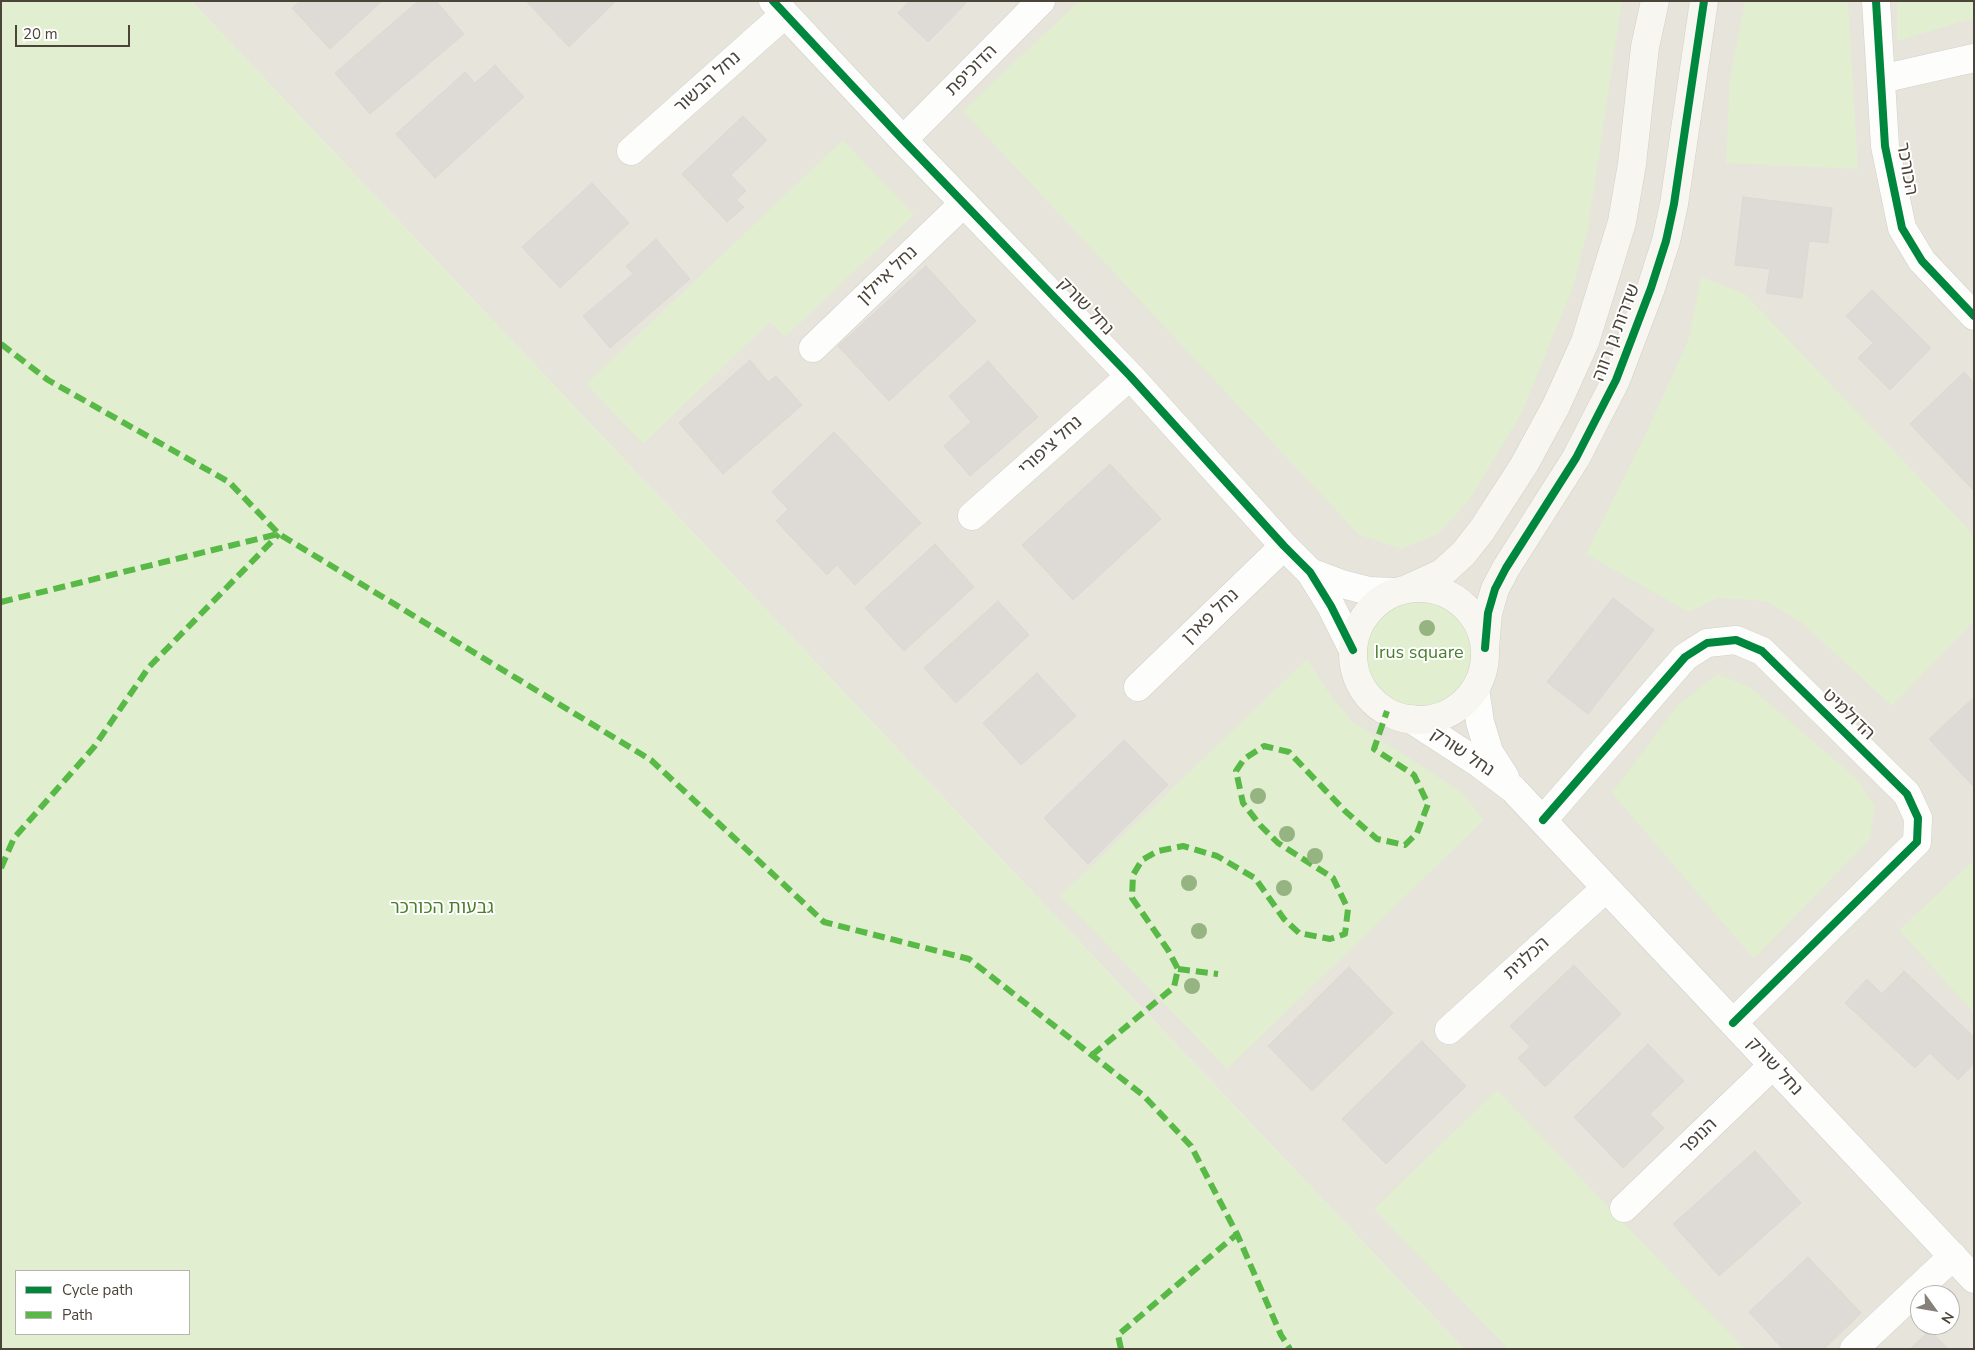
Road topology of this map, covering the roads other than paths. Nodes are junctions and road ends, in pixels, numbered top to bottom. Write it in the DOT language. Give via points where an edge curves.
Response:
graph roads {
  1 [pos="1040,1"];
  2 [pos="1655,1"];
  3 [pos="1704,1"];
  4 [pos="1876,1"];
  5 [pos="779,8"];
  6 [pos="1974,58"];
  7 [pos="1881,79"];
  8 [pos="903,140"];
  9 [pos="631,151"];
  10 [pos="964,203"];
  11 [pos="1974,316"];
  12 [pos="813,348"];
  13 [pos="1130,376"];
  14 [pos="972,516"];
  15 [pos="1284,546"];
  16 [pos="1310,572"];
  17 [pos="1401,590"];
  18 [pos="1485,648"];
  19 [pos="1353,650"];
  20 [pos="1138,688"];
  21 [pos="1475,689"];
  22 [pos="1411,719"];
  23 [pos="1513,789"];
  24 [pos="1543,820"];
  25 [pos="1606,888"];
  26 [pos="1733,1023"];
  27 [pos="1449,1030"];
  28 [pos="1773,1065"];
  29 [pos="1624,1208"];
  30 [pos="1953,1256"];
  31 [pos="1974,1279"];
  32 [pos="1854,1349"];
  1 -- 8 [label="street, הדוכיפת"];
  2 -- 17 [label="street, שדרות גן רווה" via="1645,46 1622,222 1585,342 1524,465 1482,530 1442,573"];
  3 -- 18 [label="street, שדרות גן רווה" via="1674,204 1651,288 1616,380 1576,458 1495,589 1488,613"];
  4 -- 7 [label="street, הכורכר"];
  5 -- 8 [label="street, נחל שורק"];
  5 -- 9 [label="street, נחל הבשור"];
  6 -- 7 [label="street"];
  7 -- 11 [label="street, הכורכר" via="1885,146 1902,228 1922,261"];
  8 -- 10 [label="street, נחל שורק"];
  10 -- 12 [label="street, נחל איילון"];
  10 -- 13 [label="street, נחל שורק"];
  13 -- 14 [label="street, נחל ציפורי"];
  13 -- 15 [label="street, נחל שורק"];
  15 -- 16 [label="street, נחל שורק"];
  15 -- 20 [label="street, נחל פארן"];
  16 -- 17 [label="street, נחל שורק" via="1369,591"];
  16 -- 19 [label="street, נחל שורק"];
  17 -- 18 [label="street" via="1430,588 1451,596 1468,608 1479,627"];
  17 -- 19 [label="street" via="1380,600 1369,610 1358,629"];
  18 -- 21 [label="street" via="1484,669"];
  19 -- 22 [label="street" via="1355,672 1364,692 1380,707"];
  21 -- 22 [label="street" via="1460,705 1442,716"];
  21 -- 23 [label="street, נחל שורק" via="1480,722 1490,752"];
  22 -- 23 [label="street, נחל שורק"];
  23 -- 24 [label="street, נחל שורק"];
  24 -- 25 [label="street, נחל שורק"];
  24 -- 26 [label="street, הדולמיט" via="1685,657 1707,642 1736,640 1762,651 1907,794 1918,818 1917,842"];
  25 -- 26 [label="street, נחל שורק"];
  25 -- 27 [label="street, הכלנית"];
  26 -- 28 [label="street, נחל שורק"];
  28 -- 29 [label="street, הנופר"];
  28 -- 30 [label="street, נחל שורק"];
  30 -- 31 [label="street, נחל שורק"];
  30 -- 32 [label="street"];
}
